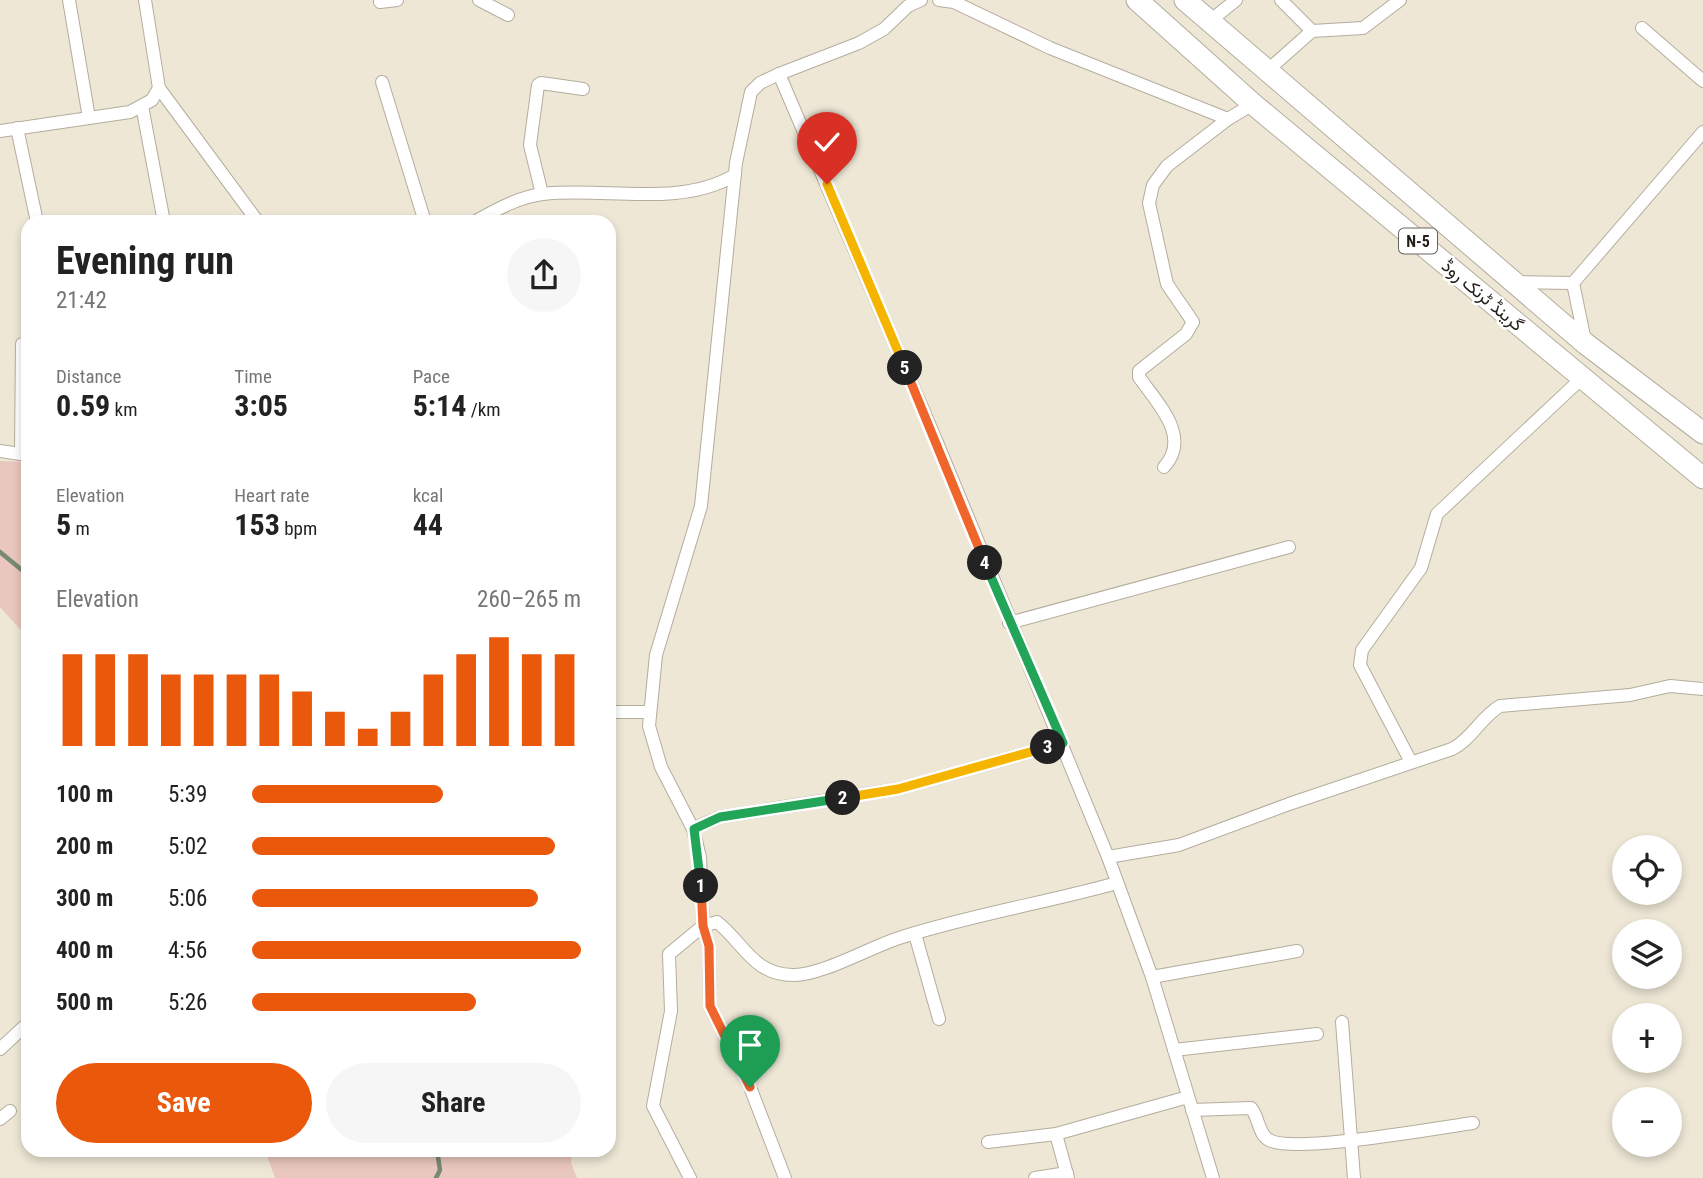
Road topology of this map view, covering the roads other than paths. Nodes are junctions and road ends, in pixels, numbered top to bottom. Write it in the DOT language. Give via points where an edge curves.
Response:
graph roads {
  1 [pos="69,0"];
  2 [pos="145,0"];
  3 [pos="397,0"];
  4 [pos="479,0"];
  5 [pos="921,0"];
  6 [pos="939,0"];
  7 [pos="1137,0"];
  8 [pos="1185,0"];
  9 [pos="1236,0"];
  10 [pos="1281,0"];
  11 [pos="1400,0"];
  12 [pos="380,2"];
  13 [pos="508,15"];
  14 [pos="1210,21"];
  15 [pos="1642,28"];
  16 [pos="1312,32"];
  17 [pos="1268,70"];
  18 [pos="779,74"];
  19 [pos="1703,81"];
  20 [pos="382,82"];
  21 [pos="159,88"];
  22 [pos="583,89"];
  23 [pos="1253,104"];
  24 [pos="142,106"];
  25 [pos="89,118"];
  26 [pos="1228,119"];
  27 [pos="17,128"];
  28 [pos="0,131"];
  29 [pos="1703,132"];
  30 [pos="735,175"];
  31 [pos="542,194"];
  32 [pos="36,215"];
  33 [pos="163,215"];
  34 [pos="253,215"];
  35 [pos="423,215"];
  36 [pos="487,215"];
  37 [pos="1512,282"];
  38 [pos="1573,283"];
  39 [pos="1586,344"];
  40 [pos="1582,378"];
  41 [pos="1703,433"];
  42 [pos="0,452"];
  43 [pos="21,455"];
  44 [pos="1164,467"];
  45 [pos="1703,478"];
  46 [pos="1289,547"];
  47 [pos="1009,623"];
  48 [pos="1703,689"];
  49 [pos="616,712"];
  50 [pos="650,712"];
  51 [pos="1063,743"];
  52 [pos="1411,762"];
  53 [pos="694,829"];
  54 [pos="1108,857"];
  55 [pos="1117,883"];
  56 [pos="703,926"];
  57 [pos="915,934"];
  58 [pos="1297,951"];
  59 [pos="1152,977"];
  60 [pos="939,1019"];
  61 [pos="1342,1022"];
  62 [pos="21,1030"];
  63 [pos="1317,1034"];
  64 [pos="0,1049"];
  65 [pos="1174,1051"];
  66 [pos="1188,1097"];
  67 [pos="1192,1110"];
  68 [pos="1473,1123"];
  69 [pos="1056,1134"];
  70 [pos="1350,1138"];
  71 [pos="988,1142"];
  72 [pos="1067,1175"];
  73 [pos="690,1178"];
  74 [pos="785,1178"];
  75 [pos="1035,1178"];
  76 [pos="1213,1178"];
  77 [pos="1354,1178"];
  1 -- 25 [label="street"];
  2 -- 21 [label="street"];
  3 -- 12 [label="street"];
  4 -- 13 [label="street"];
  5 -- 18 [label="street" via="859,43"];
  6 -- 26 [label="street" via="954,2 1050,48"];
  7 -- 23 [label="highway, گرینڈ ٹرنک روڈ / N-5"];
  8 -- 14 [label="highway, گرینڈ ٹرنک روڈ / N-5"];
  9 -- 14 [label="street"];
  10 -- 16 [label="street"];
  11 -- 16 [label="street" via="1363,28"];
  14 -- 17 [label="highway, گرینڈ ٹرنک روڈ / N-5"];
  15 -- 19 [label="street"];
  16 -- 17 [label="street"];
  17 -- 37 [label="highway, گرینڈ ٹرنک روڈ / N-5"];
  18 -- 30 [label="street" via="751,92"];
  18 -- 47 [label="street"];
  20 -- 35 [label="street"];
  21 -- 24 [label="street"];
  21 -- 34 [label="street"];
  22 -- 31 [label="street" via="538,85 530,145"];
  23 -- 26 [label="street"];
  23 -- 40 [label="highway, گرینڈ ٹرنک روڈ / N-5"];
  24 -- 25 [label="street"];
  24 -- 33 [label="street"];
  25 -- 27 [label="street"];
  26 -- 44 [label="street" via="1167,166 1153,185 1149,202 1167,284 1193,322 1186,334 1139,371 1172,426 1174,454"];
  27 -- 28 [label="street"];
  27 -- 32 [label="street"];
  29 -- 38 [label="street"];
  30 -- 31 [label="street" via="713,185 672,192"];
  30 -- 50 [label="street" via="701,506 656,655"];
  31 -- 36 [label="street"];
  37 -- 38 [label="street"];
  37 -- 39 [label="highway, گرینڈ ٹرنک روڈ / N-5"];
  38 -- 39 [label="street"];
  39 -- 41 [label="highway, گرینڈ ٹرنک روڈ / N-5"];
  40 -- 45 [label="highway, گرینڈ ٹرنک روڈ / N-5"];
  40 -- 52 [label="street" via="1437,514 1421,568 1362,650 1360,665"];
  42 -- 43 [label="street"];
  46 -- 47 [label="street"];
  47 -- 51 [label="street"];
  48 -- 52 [label="street" via="1670,686 1630,695 1500,706 1487,713 1459,746"];
  49 -- 50 [label="street"];
  50 -- 53 [label="street" via="649,726 661,767"];
  51 -- 53 [label="street" via="898,789 720,817"];
  51 -- 54 [label="street"];
  52 -- 54 [label="street" via="1179,845"];
  53 -- 56 [label="street"];
  54 -- 55 [label="street"];
  55 -- 57 [label="street"];
  55 -- 59 [label="street"];
  56 -- 57 [label="street" via="717,922 744,954 776,972 793,975 810,973"];
  56 -- 73 [label="street" via="669,954 671,1011 653,1106"];
  56 -- 74 [label="street" via="709,946 713,1016 750,1087"];
  57 -- 60 [label="street"];
  58 -- 59 [label="street"];
  59 -- 65 [label="street"];
  61 -- 70 [label="street"];
  62 -- 64 [label="street"];
  63 -- 65 [label="street"];
  65 -- 66 [label="street"];
  66 -- 67 [label="street"];
  66 -- 69 [label="street"];
  67 -- 70 [label="street" via="1251,1108 1263,1136 1271,1142 1309,1144"];
  67 -- 76 [label="street"];
  68 -- 70 [label="street"];
  69 -- 71 [label="street"];
  69 -- 72 [label="street"];
  70 -- 77 [label="street"];
  72 -- 75 [label="street"];
}
